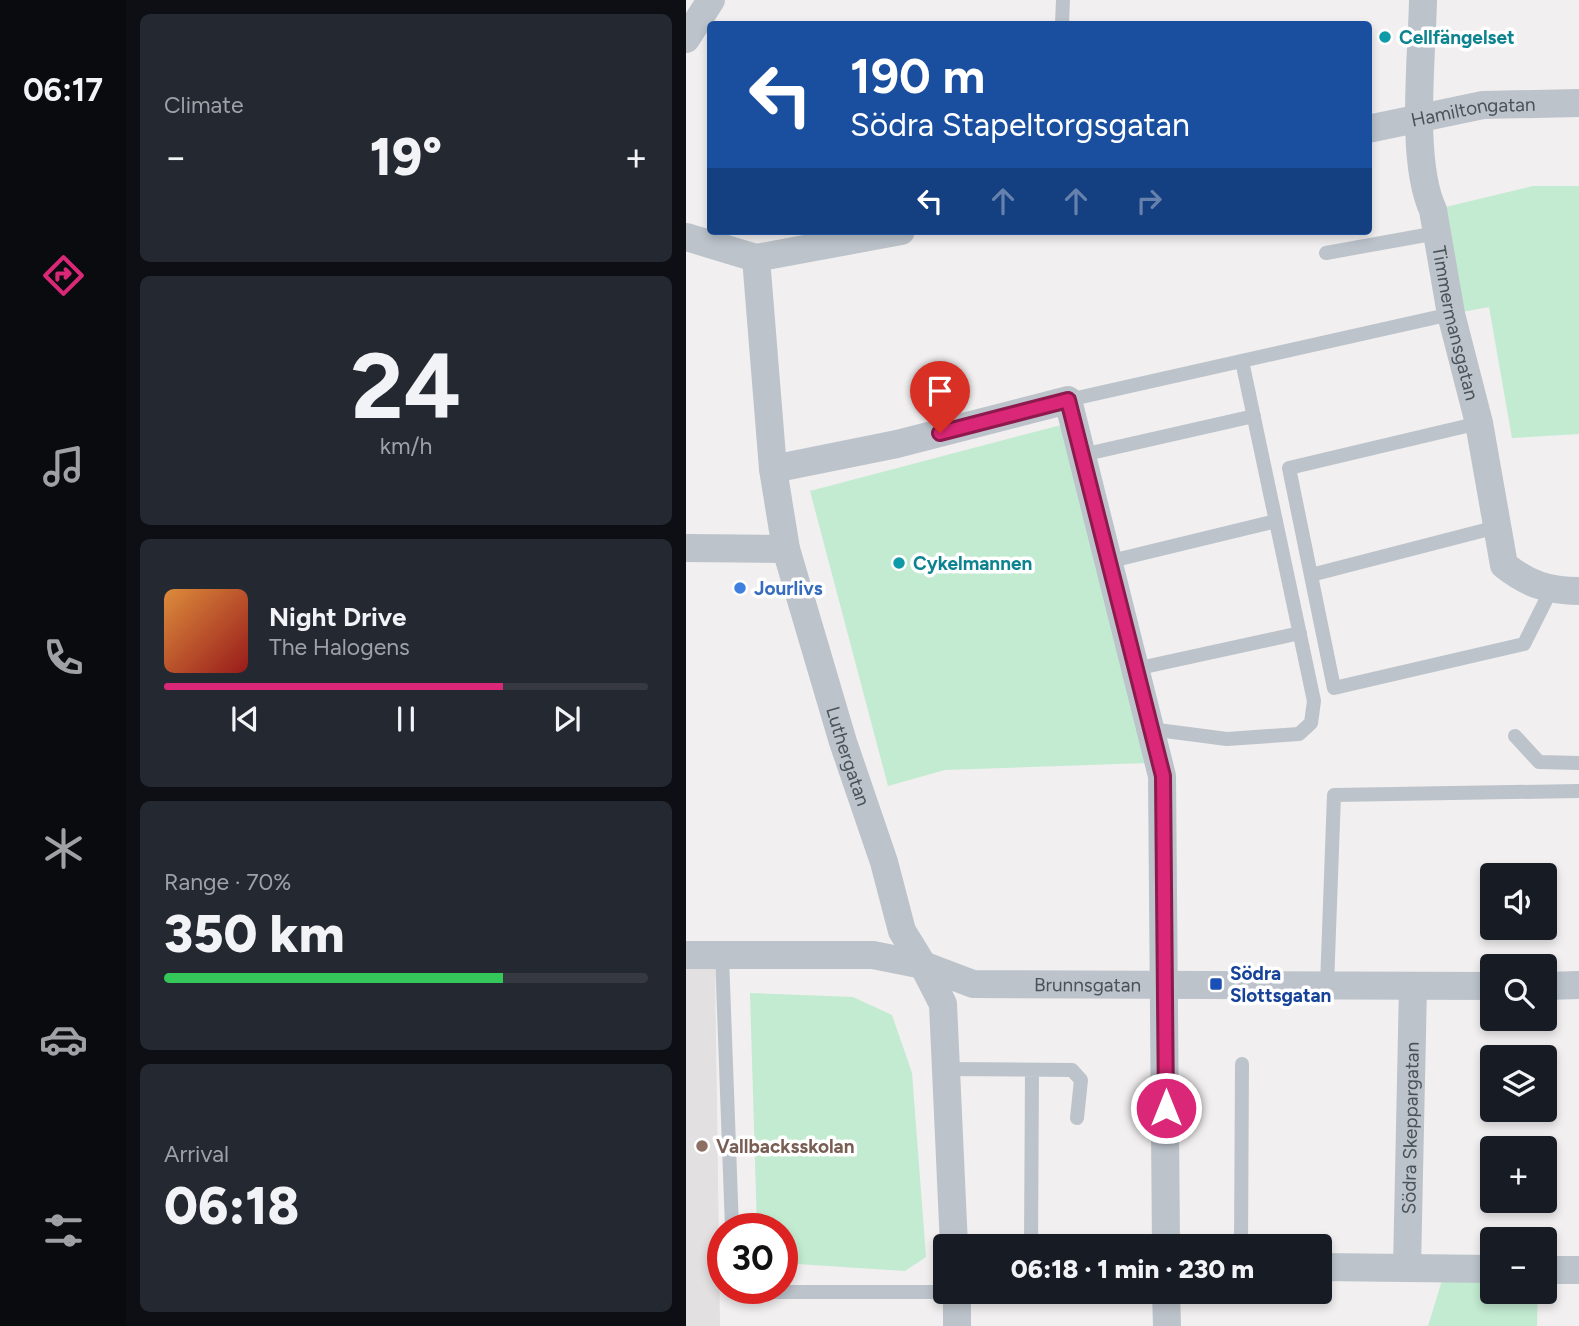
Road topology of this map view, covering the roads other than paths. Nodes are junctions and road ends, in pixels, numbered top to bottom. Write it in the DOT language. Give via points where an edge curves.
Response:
graph roads {
  1 [pos="711,0"];
  2 [pos="1063,0"];
  3 [pos="1423,0"];
  4 [pos="1062,21"];
  5 [pos="687,36"];
  6 [pos="1579,103"];
  7 [pos="1421,116"];
  8 [pos="1372,128"];
  9 [pos="1437,233"];
  10 [pos="880,235"];
  11 [pos="686,237"];
  12 [pos="1326,253"];
  13 [pos="756,258"];
  14 [pos="1451,314"];
  15 [pos="1242,361"];
  16 [pos="1068,400"];
  17 [pos="1254,416"];
  18 [pos="1479,423"];
  19 [pos="1082,455"];
  20 [pos="773,469"];
  21 [pos="1276,521"];
  22 [pos="1497,527"];
  23 [pos="686,548"];
  24 [pos="786,548"];
  25 [pos="1107,562"];
  26 [pos="1311,575"];
  27 [pos="1565,591"];
  28 [pos="1300,634"];
  29 [pos="1135,669"];
  30 [pos="1150,729"];
  31 [pos="1515,736"];
  32 [pos="1579,763"];
  33 [pos="1579,791"];
  34 [pos="686,955"];
  35 [pos="722,956"];
  36 [pos="923,965"];
  37 [pos="1166,983"];
  38 [pos="1327,985"];
  39 [pos="1579,985"];
  40 [pos="1413,986"];
  41 [pos="1480,986"];
  42 [pos="1557,986"];
  43 [pos="1242,1064"];
  44 [pos="946,1069"];
  45 [pos="1032,1070"];
  46 [pos="1077,1118"];
  47 [pos="731,1213"];
  48 [pos="953,1234"];
  49 [pos="1031,1234"];
  50 [pos="1166,1234"];
  51 [pos="1241,1234"];
  52 [pos="1332,1267"];
  53 [pos="1407,1268"];
  54 [pos="1480,1269"];
  55 [pos="1557,1270"];
  56 [pos="1579,1270"];
  57 [pos="798,1292"];
  58 [pos="933,1292"];
  59 [pos="957,1304"];
  60 [pos="1166,1304"];
  61 [pos="957,1326"];
  62 [pos="1167,1326"];
  1 -- 5 [label="street"];
  2 -- 4 [label="lane"];
  3 -- 7 [label="street, Timmermansgatan"];
  6 -- 7 [label="street, Hamiltongatan" via="1483,105"];
  7 -- 8 [label="street, Hamiltongatan"];
  7 -- 9 [label="street, Timmermansgatan" via="1419,141 1426,195"];
  9 -- 12 [label="lane"];
  9 -- 14 [label="street, Timmermansgatan"];
  10 -- 13 [label="street"];
  11 -- 13 [label="street"];
  13 -- 20 [label="street, Luthergatan"];
  14 -- 15 [label="lane"];
  14 -- 18 [label="street, Timmermansgatan"];
  15 -- 16 [label="lane"];
  15 -- 17 [label="lane"];
  16 -- 19 [label="street"];
  16 -- 20 [label="street" via="897,444"];
  17 -- 19 [label="lane"];
  17 -- 21 [label="lane"];
  18 -- 22 [label="street, Timmermansgatan"];
  18 -- 26 [label="lane" via="1289,468"];
  19 -- 25 [label="street"];
  20 -- 24 [label="street, Luthergatan"];
  21 -- 25 [label="lane"];
  21 -- 28 [label="lane"];
  22 -- 26 [label="lane"];
  22 -- 27 [label="street, Timmermansgatan" via="1504,565 1527,583"];
  23 -- 24 [label="street"];
  24 -- 36 [label="street, Luthergatan" via="902,932"];
  25 -- 29 [label="street"];
  26 -- 27 [label="lane" via="1334,688 1524,644"];
  28 -- 29 [label="lane"];
  28 -- 30 [label="lane" via="1314,701 1311,723 1298,734 1227,739"];
  29 -- 30 [label="street"];
  30 -- 37 [label="street" via="1163,776"];
  31 -- 32 [label="lane" via="1539,762"];
  33 -- 38 [label="lane" via="1334,795"];
  34 -- 35 [label="street, Brunnsgatan"];
  35 -- 36 [label="street, Brunnsgatan" via="873,956"];
  35 -- 47 [label="lane"];
  36 -- 37 [label="street, Brunnsgatan" via="973,984"];
  36 -- 44 [label="street, Luthergatan" via="943,1004"];
  37 -- 38 [label="street, Brunnsgatan"];
  37 -- 50 [label="street"];
  38 -- 40 [label="street, Brunnsgatan"];
  39 -- 42 [label="street"];
  40 -- 41 [label="street, Brunnsgatan"];
  40 -- 53 [label="street, Södra Skeppargatan"];
  43 -- 51 [label="lane"];
  44 -- 45 [label="lane"];
  44 -- 48 [label="street, Luthergatan"];
  45 -- 46 [label="lane" via="1072,1070 1081,1080"];
  45 -- 49 [label="lane"];
  52 -- 53 [label="street"];
  53 -- 54 [label="street"];
  55 -- 56 [label="street"];
  57 -- 58 [label="lane"];
  59 -- 61 [label="street"];
  60 -- 62 [label="street"];
}
